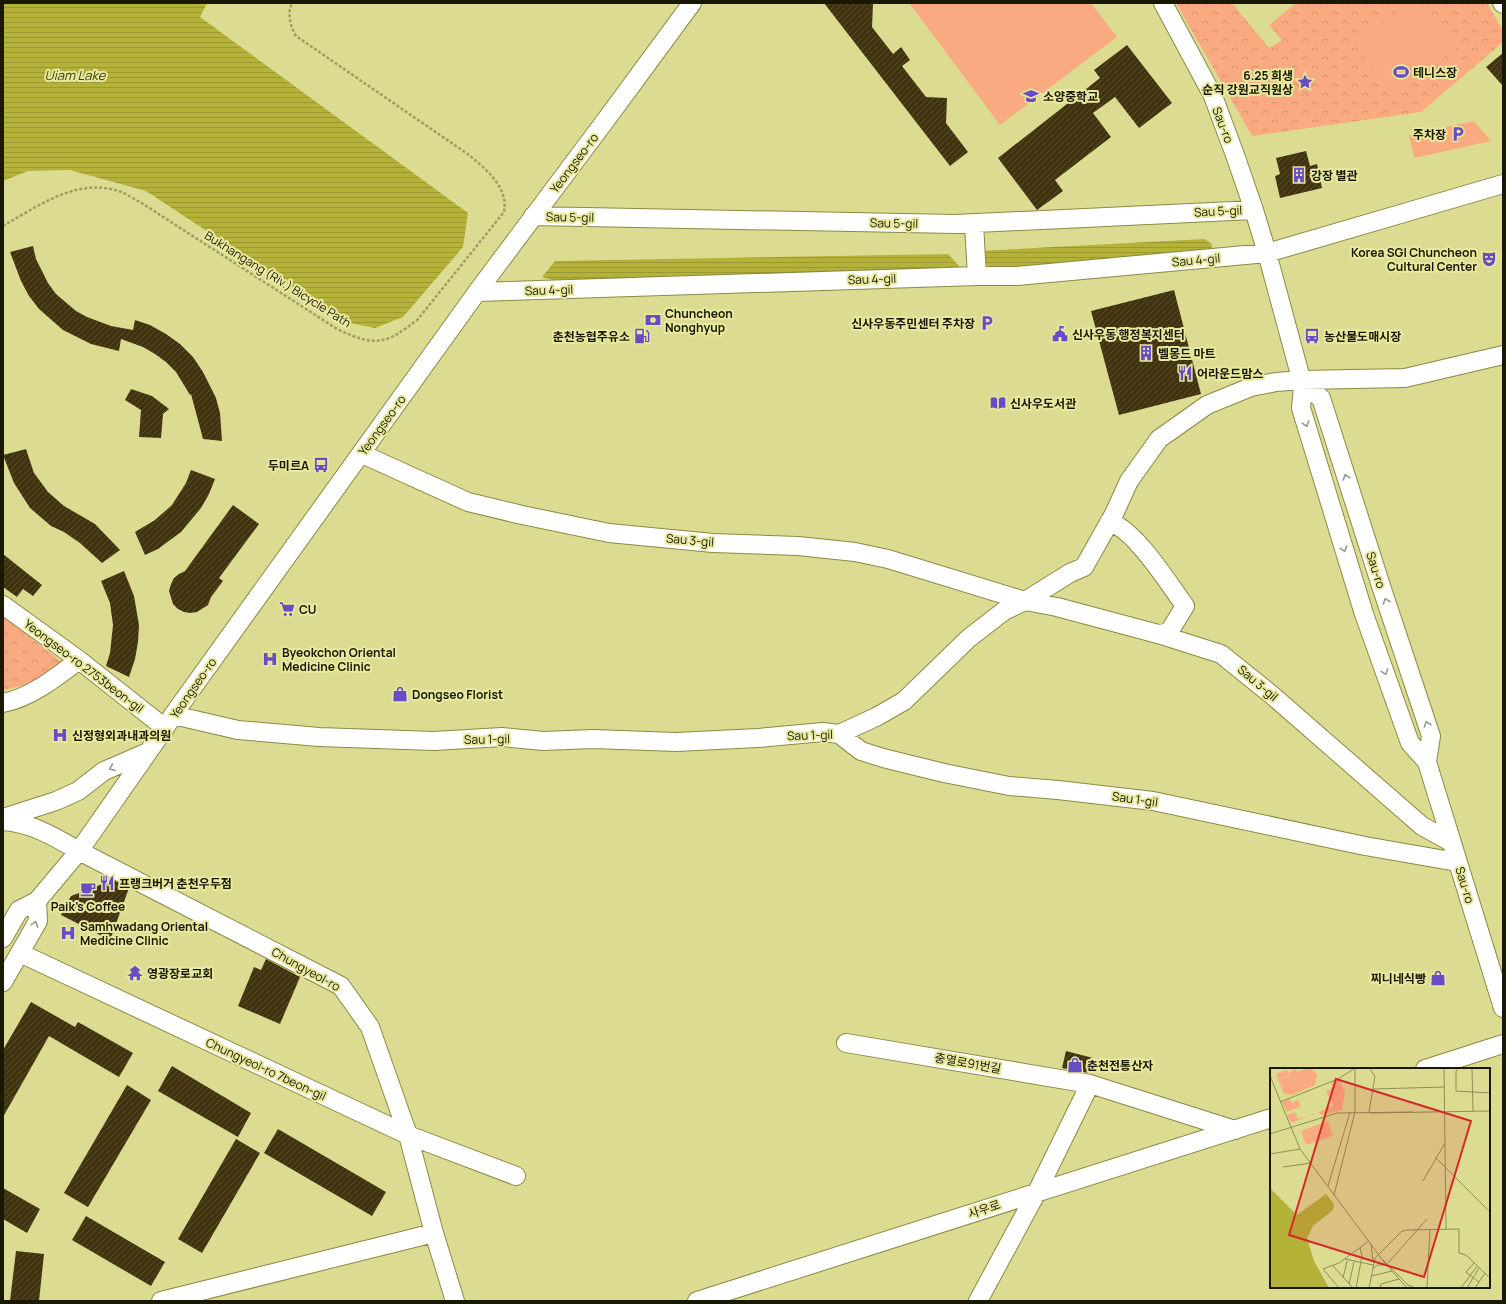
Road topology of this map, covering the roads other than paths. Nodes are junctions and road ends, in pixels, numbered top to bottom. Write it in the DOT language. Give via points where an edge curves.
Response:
graph roads {
  1 [pos="692,3"];
  2 [pos="1163,3"];
  3 [pos="1503,184"];
  4 [pos="1254,210"];
  5 [pos="534,216"];
  6 [pos="974,224"];
  7 [pos="1267,253"];
  8 [pos="978,276"];
  9 [pos="477,292"];
  10 [pos="1503,356"];
  11 [pos="1302,383"];
  12 [pos="362,454"];
  13 [pos="1110,522"];
  14 [pos="1025,601"];
  15 [pos="3,605"];
  16 [pos="1158,634"];
  17 [pos="79,660"];
  18 [pos="3,703"];
  19 [pos="169,722"];
  20 [pos="839,734"];
  21 [pos="148,752"];
  22 [pos="1428,762"];
  23 [pos="3,818"];
  24 [pos="3,821"];
  25 [pos="1451,842"];
  26 [pos="79,851"];
  27 [pos="1457,862"];
  28 [pos="37,901"];
  29 [pos="3,938"];
  30 [pos="20,953"];
  31 [pos="3,982"];
  32 [pos="1503,1008"];
  33 [pos="846,1042"];
  34 [pos="1503,1044"];
  35 [pos="1428,1068"];
  36 [pos="1090,1084"];
  37 [pos="1270,1118"];
  38 [pos="1235,1130"];
  39 [pos="408,1135"];
  40 [pos="516,1176"];
  41 [pos="1037,1192"];
  42 [pos="434,1233"];
  43 [pos="161,1301"];
  44 [pos="455,1301"];
  45 [pos="697,1301"];
  46 [pos="978,1301"];
  1 -- 5 [label="street, Yeongseo-ro"];
  2 -- 4 [label="street, Sau-ro" via="1213,96"];
  3 -- 7 [label="street"];
  4 -- 6 [label="street, Sau 5-gil"];
  4 -- 7 [label="street, Sau-ro"];
  5 -- 6 [label="street, Sau 5-gil"];
  5 -- 9 [label="street, Yeongseo-ro"];
  6 -- 8 [label="street"];
  7 -- 8 [label="street, Sau 4-gil" via="1017,276"];
  7 -- 11 [label="street, Sau-ro"];
  8 -- 9 [label="street, Sau 4-gil"];
  9 -- 12 [label="street, Yeongseo-ro"];
  10 -- 11 [label="street" via="1405,378"];
  11 -- 13 [label="street" via="1276,382 1251,387 1207,405 1159,439 1129,480"];
  11 -- 22 [label="street, Sau-ro, one-way" via="1301,408 1364,614 1410,743"];
  22 -- 11 [label="street, Sau-ro, one-way" via="1431,736 1321,398"];
  12 -- 14 [label="street, Sau 3-gil" via="468,502 522,515 609,533 854,552 888,559"];
  12 -- 19 [label="street, Yeongseo-ro"];
  13 -- 14 [label="street" via="1084,567"];
  13 -- 16 [label="street" via="1116,523 1142,547 1185,606 1169,632"];
  14 -- 16 [label="street, Sau 3-gil" via="1058,607"];
  14 -- 20 [label="street" via="1004,611 969,638 904,700 876,717"];
  15 -- 17 [label="street, Yeongseo-ro 2753beon-gil"];
  16 -- 25 [label="street, Sau 3-gil" via="1221,654 1422,826"];
  17 -- 18 [label="street" via="53,680 14,701"];
  17 -- 19 [label="street, Yeongseo-ro 2753beon-gil"];
  19 -- 20 [label="street, Sau 1-gil" via="319,737 434,741 502,737 543,741 593,739 676,742 823,732"];
  19 -- 21 [label="street, Yeongseo-ro"];
  20 -- 27 [label="street, Sau 1-gil" via="861,751 944,773 1009,786 1153,801 1365,846"];
  21 -- 23 [label="street, one-way" via="104,771 78,791"];
  21 -- 26 [label="street, Yeongseo-ro"];
  22 -- 25 [label="street, Sau-ro"];
  24 -- 26 [label="street, Chungyeol-ro" via="16,822 48,832"];
  25 -- 27 [label="street, Sau-ro"];
  26 -- 28 [label="street"];
  26 -- 39 [label="street, Chungyeol-ro" via="341,986 370,1027"];
  27 -- 32 [label="street, Sau-ro"];
  28 -- 29 [label="street" via="19,910"];
  30 -- 28 [label="street, one-way" via="38,921"];
  30 -- 31 [label="street"];
  30 -- 39 [label="street, Chungyeol-ro 7beon-gil"];
  33 -- 36 [label="street, 충열로91번길"];
  34 -- 35 [label="street"];
  36 -- 38 [label="street, 충열로91번길"];
  36 -- 41 [label="street"];
  37 -- 38 [label="street, 사우로"];
  38 -- 41 [label="street, 사우로"];
  39 -- 40 [label="street, Chungyeol-ro 7beon-gil"];
  39 -- 42 [label="street, Chungyeol-ro"];
  41 -- 45 [label="street, 사우로"];
  41 -- 46 [label="street"];
  42 -- 43 [label="street"];
  42 -- 44 [label="street, Chungyeol-ro"];
}
